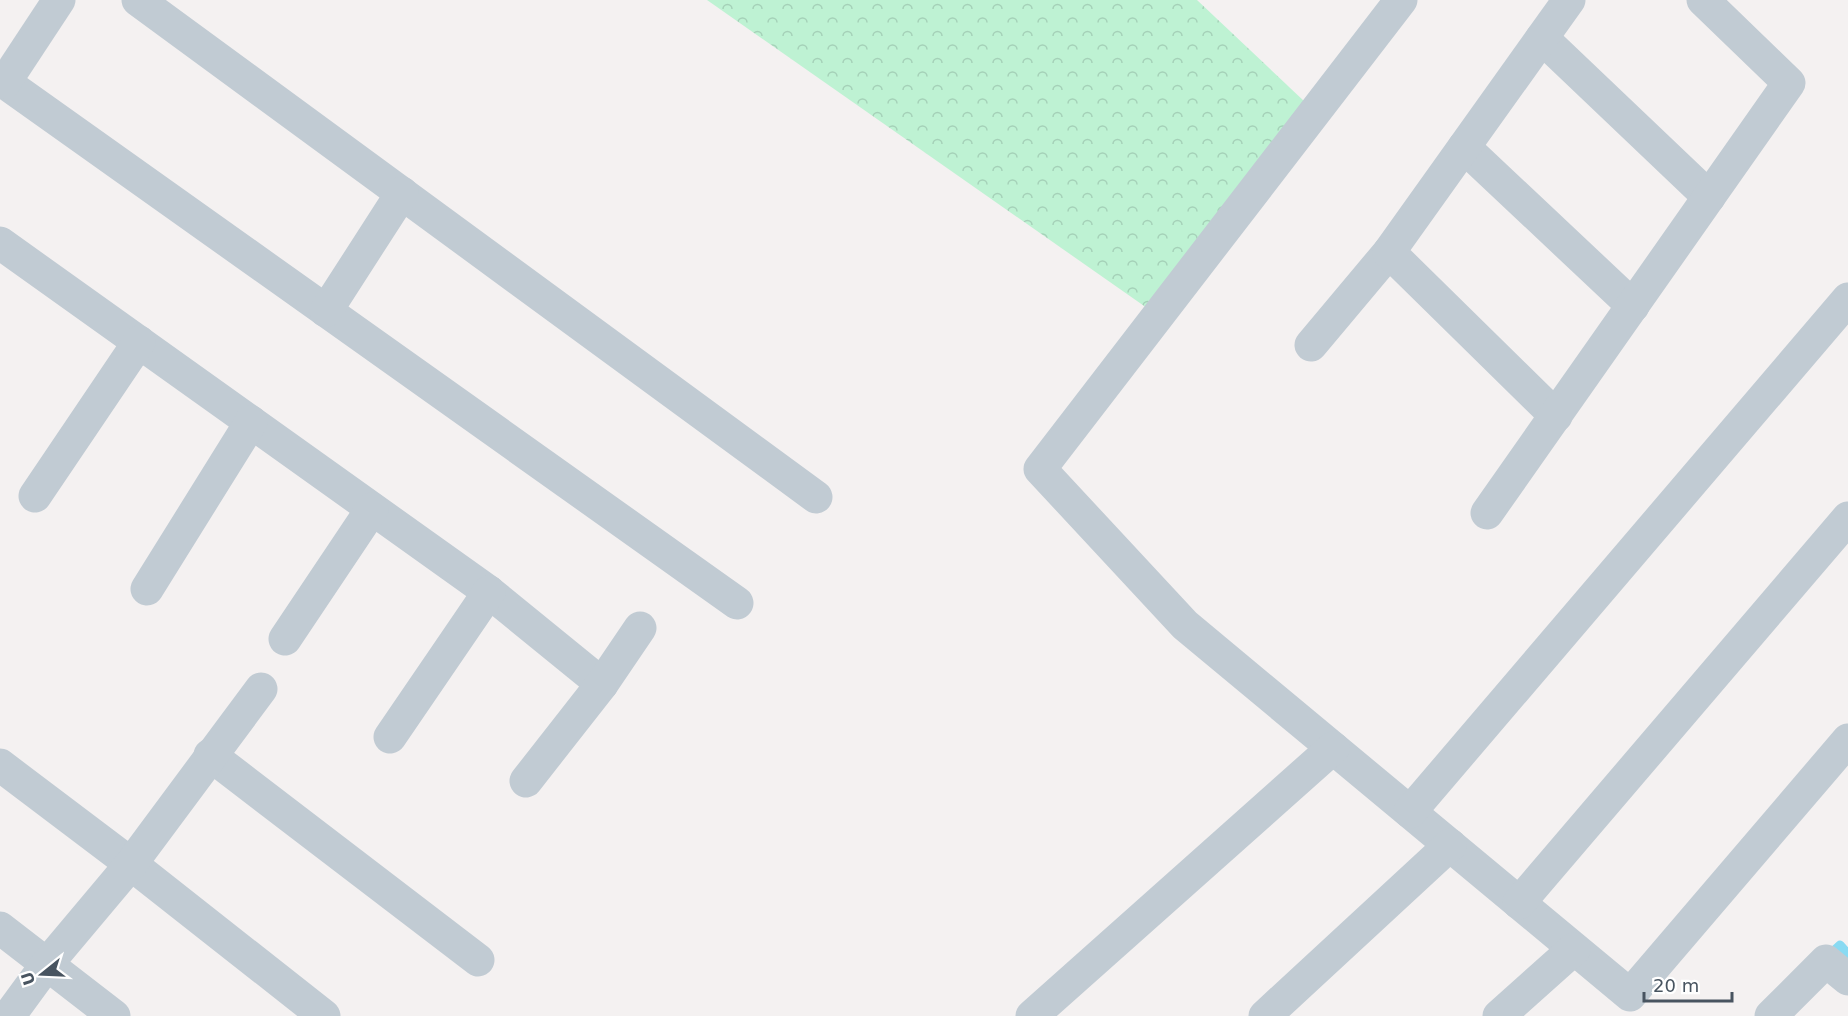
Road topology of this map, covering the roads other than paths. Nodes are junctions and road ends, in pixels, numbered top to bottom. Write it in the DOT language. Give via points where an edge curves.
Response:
graph roads {
  1 [pos="60,0"];
  2 [pos="138,0"];
  3 [pos="1401,0"];
  4 [pos="1569,0"];
  5 [pos="1703,0"];
  6 [pos="1542,38"];
  7 [pos="2,80"];
  8 [pos="1464,147"];
  9 [pos="402,193"];
  10 [pos="1709,197"];
  11 [pos="1389,252"];
  12 [pos="5,257"];
  13 [pos="1848,299"];
  14 [pos="1633,306"];
  15 [pos="326,311"];
  16 [pos="139,342"];
  17 [pos="1311,345"];
  18 [pos="1556,416"];
  19 [pos="251,422"];
  20 [pos="35,496"];
  21 [pos="816,497"];
  22 [pos="372,509"];
  23 [pos="1487,513"];
  24 [pos="1848,518"];
  25 [pos="147,589"];
  26 [pos="489,592"];
  27 [pos="737,603"];
  28 [pos="640,628"];
  29 [pos="285,639"];
  30 [pos="603,684"];
  31 [pos="261,690"];
  32 [pos="390,737"];
  33 [pos="1848,740"];
  34 [pos="1333,748"];
  35 [pos="210,755"];
  36 [pos="0,765"];
  37 [pos="526,781"];
  38 [pos="1410,812"];
  39 [pos="1450,845"];
  40 [pos="130,864"];
  41 [pos="1519,903"];
  42 [pos="0,928"];
  43 [pos="1574,949"];
  44 [pos="478,960"];
  45 [pos="47,964"];
  46 [pos="1837,971"];
  47 [pos="9,1016"];
  48 [pos="114,1016"];
  49 [pos="324,1016"];
  50 [pos="1032,1016"];
  51 [pos="1265,1016"];
  52 [pos="1499,1016"];
  53 [pos="1771,1016"];
  1 -- 7 [label="street"];
  2 -- 9 [label="street"];
  3 -- 34 [label="street" via="1040,469 1185,626"];
  4 -- 6 [label="street"];
  5 -- 10 [label="street" via="1788,83"];
  6 -- 8 [label="street"];
  6 -- 10 [label="street"];
  7 -- 15 [label="street"];
  8 -- 11 [label="street"];
  8 -- 14 [label="street"];
  9 -- 15 [label="street"];
  9 -- 21 [label="street"];
  10 -- 14 [label="street"];
  11 -- 17 [label="street"];
  11 -- 18 [label="street"];
  12 -- 16 [label="street"];
  13 -- 38 [label="street"];
  14 -- 18 [label="street"];
  15 -- 27 [label="street"];
  16 -- 19 [label="street"];
  16 -- 20 [label="street"];
  18 -- 23 [label="street"];
  19 -- 22 [label="street"];
  19 -- 25 [label="street"];
  22 -- 26 [label="street"];
  22 -- 29 [label="street"];
  24 -- 41 [label="street"];
  26 -- 30 [label="street"];
  26 -- 32 [label="street"];
  28 -- 30 [label="street"];
  30 -- 37 [label="street"];
  31 -- 35 [label="street"];
  33 -- 43 [label="street" via="1630,995"];
  34 -- 38 [label="street"];
  34 -- 50 [label="street"];
  35 -- 40 [label="street"];
  35 -- 44 [label="street"];
  36 -- 40 [label="street"];
  38 -- 39 [label="street"];
  39 -- 41 [label="street"];
  39 -- 51 [label="street"];
  40 -- 45 [label="street"];
  40 -- 49 [label="street"];
  41 -- 43 [label="street"];
  42 -- 45 [label="street"];
  43 -- 52 [label="street"];
  45 -- 47 [label="street"];
  45 -- 48 [label="street"];
  46 -- 53 [label="street"];
}
